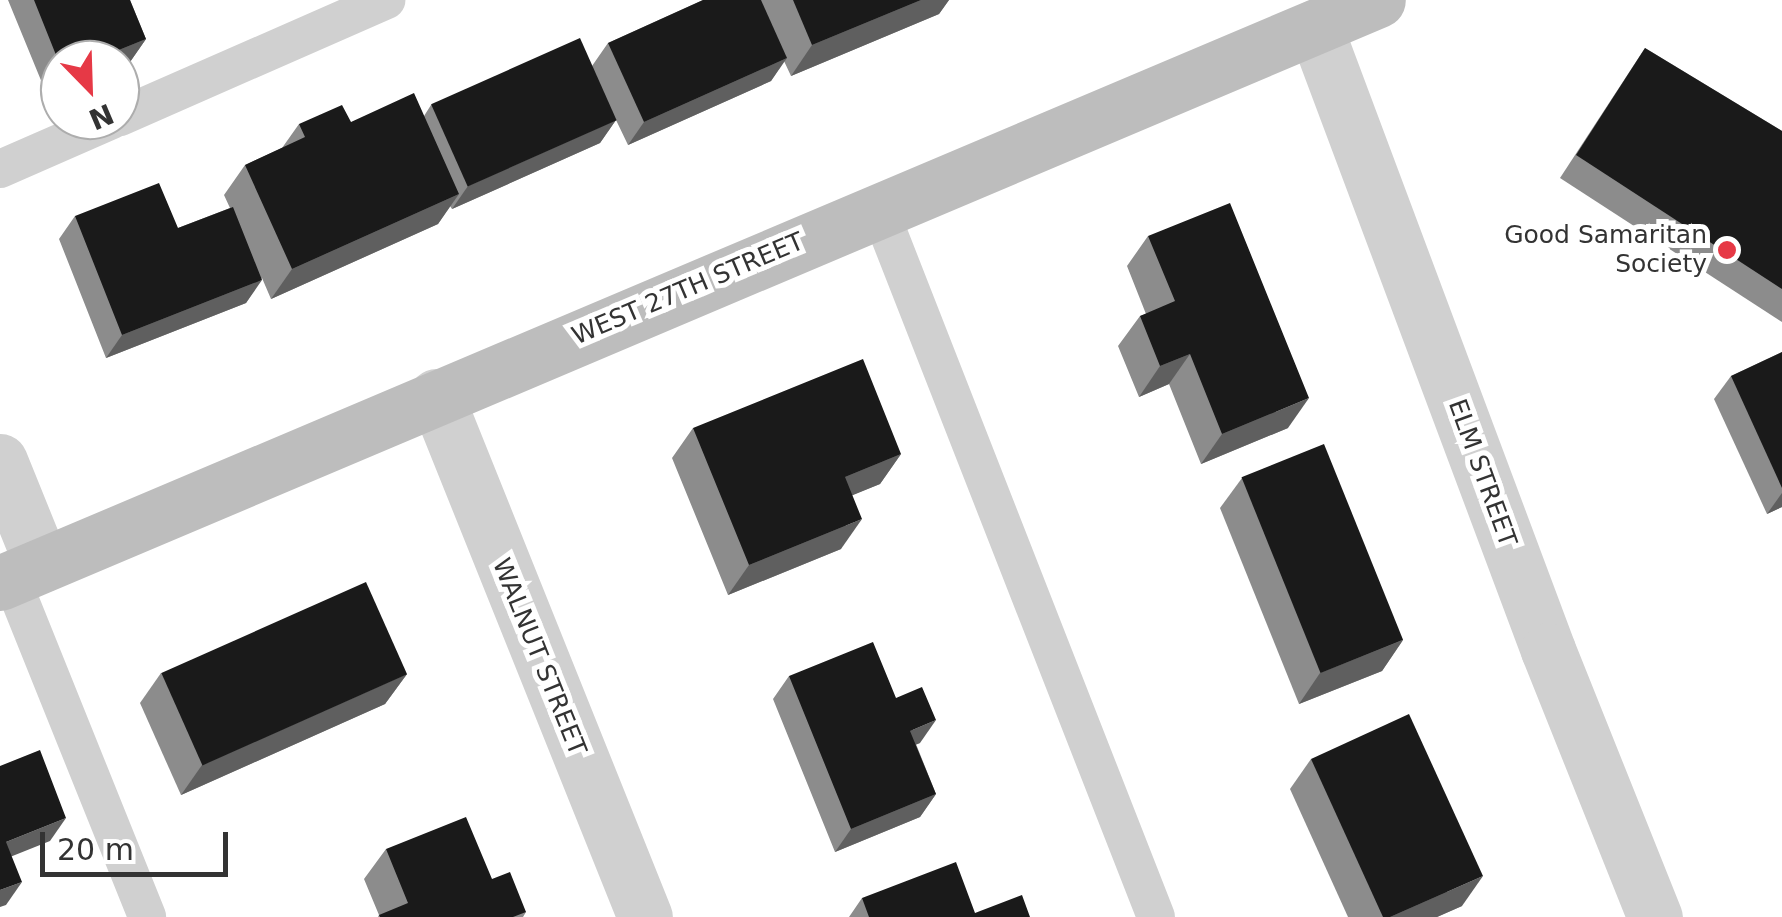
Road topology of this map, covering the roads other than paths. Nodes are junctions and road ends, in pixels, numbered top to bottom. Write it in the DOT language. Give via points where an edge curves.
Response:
graph roads {
  1 [pos="386,0"];
  2 [pos="1378,0"];
  3 [pos="1315,27"];
  4 [pos="140,107"];
  5 [pos="66,140"];
  6 [pos="0,169"];
  7 [pos="879,209"];
  8 [pos="436,396"];
  9 [pos="0,461"];
  10 [pos="18,575"];
  11 [pos="147,917"];
  12 [pos="644,917"];
  13 [pos="1156,917"];
  14 [pos="1656,917"];
  1 -- 4 [label="lane"];
  2 -- 3 [label="main road, WEST 27TH STREET"];
  3 -- 7 [label="main road, WEST 27TH STREET"];
  3 -- 14 [label="street, ELM STREET" via="1548,650"];
  5 -- 6 [label="lane"];
  7 -- 8 [label="main road, WEST 27TH STREET"];
  7 -- 13 [label="lane"];
  8 -- 10 [label="main road, WEST 27TH STREET"];
  8 -- 12 [label="street, WALNUT STREET"];
  9 -- 10 [label="street"];
  10 -- 11 [label="lane"];
}
